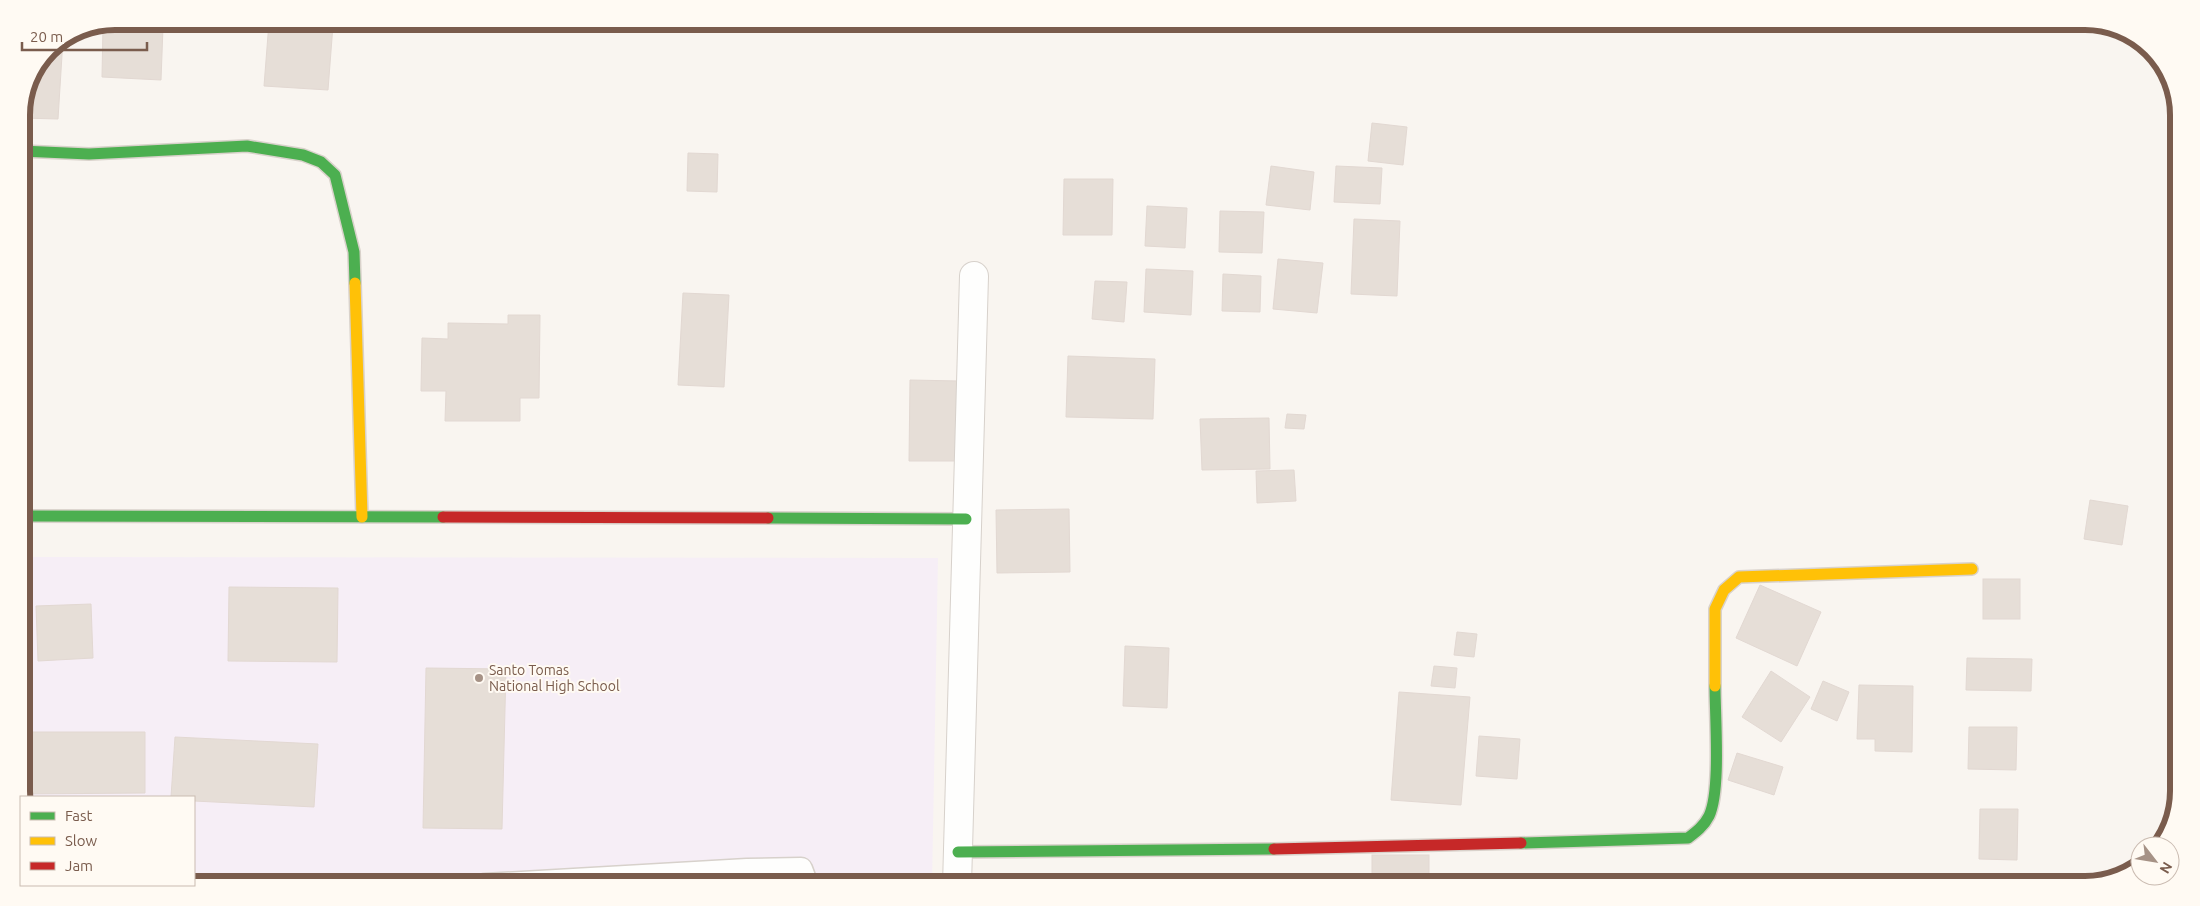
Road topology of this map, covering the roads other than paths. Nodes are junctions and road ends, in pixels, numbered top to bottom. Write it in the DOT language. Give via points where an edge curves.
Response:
graph roads {
  1 [pos="30,151"];
  2 [pos="974,276"];
  3 [pos="30,516"];
  4 [pos="362,517"];
  5 [pos="966,519"];
  6 [pos="1972,569"];
  7 [pos="958,852"];
  8 [pos="642,876"];
  9 [pos="804,876"];
  10 [pos="957,876"];
  1 -- 4 [label="street" via="89,154 248,146 304,155 321,162 334,174 354,252"];
  2 -- 5 [label="street"];
  3 -- 4 [label="street"];
  4 -- 5 [label="street"];
  5 -- 7 [label="street"];
  6 -- 7 [label="street" via="1739,578 1728,583 1719,595 1715,609 1715,788 1712,814 1702,829 1688,838 1414,847"];
  7 -- 10 [label="street"];
  8 -- 9 [label="lane" via="801,869"];
}
